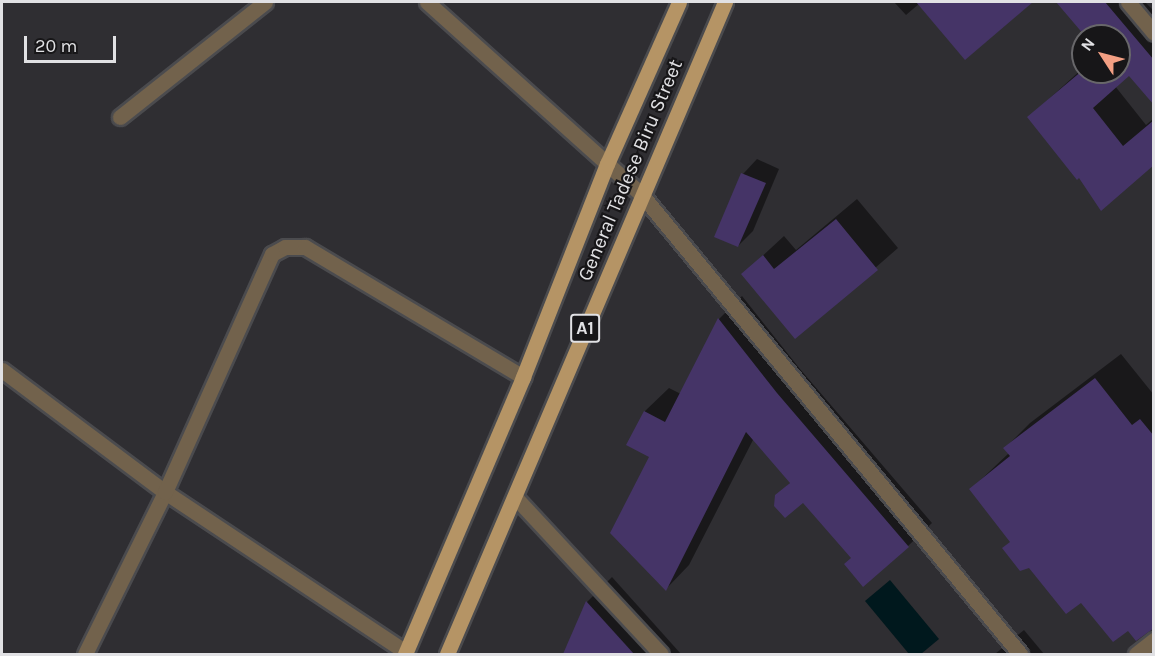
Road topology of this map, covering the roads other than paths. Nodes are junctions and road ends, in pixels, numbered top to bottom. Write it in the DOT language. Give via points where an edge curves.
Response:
graph roads {
  1 [pos="265,2"];
  2 [pos="427,2"];
  3 [pos="679,2"];
  4 [pos="725,2"];
  5 [pos="1136,4"];
  6 [pos="1154,33"];
  7 [pos="120,117"];
  8 [pos="607,164"];
  9 [pos="641,194"];
  10 [pos="2,370"];
  11 [pos="523,377"];
  12 [pos="165,492"];
  13 [pos="515,497"];
  14 [pos="1154,640"];
  15 [pos="405,653"];
  16 [pos="85,654"];
  17 [pos="447,654"];
  18 [pos="661,654"];
  19 [pos="1020,654"];
  20 [pos="1136,654"];
  1 -- 7 [label="street"];
  2 -- 8 [label="street"];
  3 -- 8 [label="main road, General Tadese Biru Street / A1"];
  4 -- 9 [label="main road, General Tadese Biru Street / A1"];
  5 -- 6 [label="street"];
  8 -- 9 [label="street"];
  8 -- 11 [label="main road, General Tadese Biru Street / A1"];
  9 -- 13 [label="main road, General Tadese Biru Street / A1"];
  9 -- 19 [label="street"];
  10 -- 12 [label="street"];
  11 -- 12 [label="street" via="305,247 285,247 272,254"];
  11 -- 15 [label="main road, General Tadese Biru Street / A1"];
  12 -- 15 [label="street"];
  12 -- 16 [label="street"];
  13 -- 17 [label="main road, General Tadese Biru Street / A1"];
  13 -- 18 [label="street"];
  14 -- 20 [label="street"];
}
